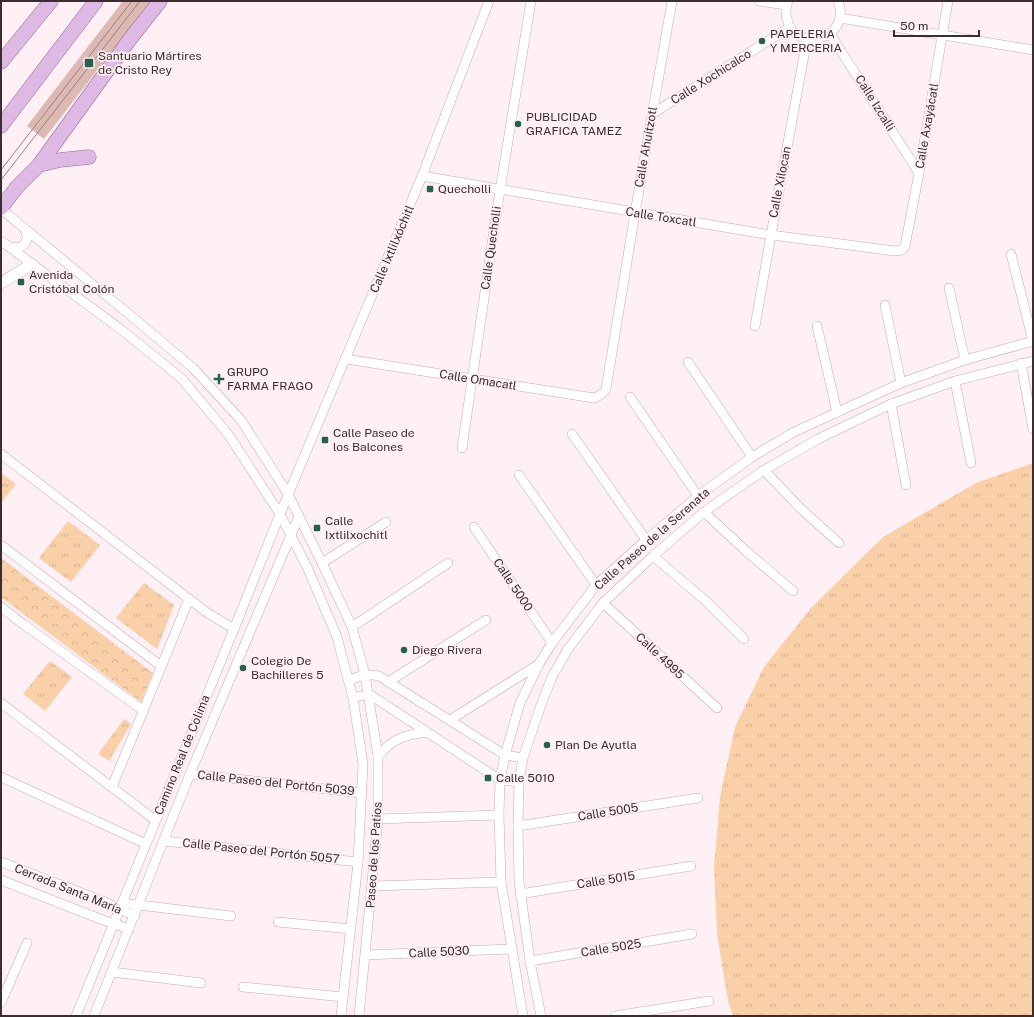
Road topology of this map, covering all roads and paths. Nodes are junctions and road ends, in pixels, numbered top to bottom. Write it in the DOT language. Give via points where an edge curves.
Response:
graph roads {
  1 [pos="51,1"];
  2 [pos="96,1"];
  3 [pos="160,1"];
  4 [pos="489,1"];
  5 [pos="532,1"];
  6 [pos="672,1"];
  7 [pos="759,1"];
  8 [pos="838,1"];
  9 [pos="948,1"];
  10 [pos="787,3"];
  11 [pos="840,18"];
  12 [pos="790,27"];
  13 [pos="830,34"];
  14 [pos="943,34"];
  15 [pos="807,39"];
  16 [pos="1033,50"];
  17 [pos="1,62"];
  18 [pos="652,114"];
  19 [pos="1,126"];
  20 [pos="89,157"];
  21 [pos="39,165"];
  22 [pos="919,173"];
  23 [pos="422,176"];
  24 [pos="500,190"];
  25 [pos="1,208"];
  26 [pos="635,213"];
  27 [pos="25,230"];
  28 [pos="770,235"];
  29 [pos="1,241"];
  30 [pos="10,247"];
  31 [pos="902,250"];
  32 [pos="1011,254"];
  33 [pos="32,264"];
  34 [pos="1,283"];
  35 [pos="949,288"];
  36 [pos="885,305"];
  37 [pos="755,326"];
  38 [pos="817,326"];
  39 [pos="1033,341"];
  40 [pos="346,359"];
  41 [pos="965,360"];
  42 [pos="1033,360"];
  43 [pos="688,362"];
  44 [pos="1021,363"];
  45 [pos="472,379"];
  46 [pos="955,381"];
  47 [pos="901,383"];
  48 [pos="606,389"];
  49 [pos="630,397"];
  50 [pos="891,404"];
  51 [pos="837,412"];
  52 [pos="1033,429"];
  53 [pos="572,434"];
  54 [pos="462,448"];
  55 [pos="1,454"];
  56 [pos="752,457"];
  57 [pos="971,462"];
  58 [pos="764,470"];
  59 [pos="519,475"];
  60 [pos="906,485"];
  61 [pos="288,494"];
  62 [pos="698,496"];
  63 [pos="704,512"];
  64 [pos="280,514"];
  65 [pos="299,516"];
  66 [pos="386,522"];
  67 [pos="474,527"];
  68 [pos="291,535"];
  69 [pos="646,540"];
  70 [pos="839,543"];
  71 [pos="1,545"];
  72 [pos="653,556"];
  73 [pos="322,563"];
  74 [pos="448,563"];
  75 [pos="596,586"];
  76 [pos="793,591"];
  77 [pos="190,599"];
  78 [pos="603,603"];
  79 [pos="1,607"];
  80 [pos="486,620"];
  81 [pos="352,627"];
  82 [pos="234,629"];
  83 [pos="744,639"];
  84 [pos="552,643"];
  85 [pos="226,649"];
  86 [pos="240,655"];
  87 [pos="539,664"];
  88 [pos="161,666"];
  89 [pos="365,675"];
  90 [pos="348,680"];
  91 [pos="388,682"];
  92 [pos="369,694"];
  93 [pos="352,698"];
  94 [pos="1,703"];
  95 [pos="717,708"];
  96 [pos="144,711"];
  97 [pos="450,720"];
  98 [pos="427,732"];
  99 [pos="378,756"];
  100 [pos="505,756"];
  101 [pos="523,758"];
  102 [pos="190,774"];
  103 [pos="1,777"];
  104 [pos="500,780"];
  105 [pos="520,782"];
  106 [pos="112,787"];
  107 [pos="362,792"];
  108 [pos="698,798"];
  109 [pos="499,815"];
  110 [pos="378,819"];
  111 [pos="156,820"];
  112 [pos="518,826"];
  113 [pos="164,841"];
  114 [pos="146,844"];
  115 [pos="1,862"];
  116 [pos="358,862"];
  117 [pos="691,866"];
  118 [pos="1,880"];
  119 [pos="501,882"];
  120 [pos="373,886"];
  121 [pos="520,894"];
  122 [pos="121,906"];
  123 [pos="138,906"];
  124 [pos="135,916"];
  125 [pos="231,916"];
  126 [pos="278,922"];
  127 [pos="114,923"];
  128 [pos="129,929"];
  129 [pos="351,929"];
  130 [pos="692,934"];
  131 [pos="27,943"];
  132 [pos="511,949"];
  133 [pos="366,955"];
  134 [pos="530,961"];
  135 [pos="112,972"];
  136 [pos="201,983"];
  137 [pos="243,987"];
  138 [pos="343,997"];
  139 [pos="709,1001"];
  140 [pos="1,1003"];
  141 [pos="76,1016"];
  142 [pos="94,1016"];
  143 [pos="341,1016"];
  144 [pos="359,1016"];
  145 [pos="523,1016"];
  146 [pos="541,1016"];
  147 [pos="615,1016"];
  1 -- 17 [label="main road"];
  2 -- 19 [label="main road"];
  3 -- 21 [label="main road"];
  4 -- 23 [label="street, Calle Ixtlilxóchitl"];
  5 -- 24 [label="street, Calle Quecholli"];
  6 -- 18 [label="street, Calle Ahuítzotl"];
  7 -- 10 [label="street"];
  8 -- 11 [label="street"];
  9 -- 14 [label="street, Calle Axayácatl"];
  10 -- 12 [label="street" via="786,15"];
  11 -- 13 [label="street"];
  11 -- 14 [label="street"];
  12 -- 15 [label="street"];
  12 -- 18 [label="street, Calle Xochicalco"];
  13 -- 15 [label="street"];
  13 -- 22 [label="street, Calle Izcalli"];
  14 -- 16 [label="street"];
  14 -- 22 [label="street, Calle Axayácatl"];
  15 -- 28 [label="street, Calle Xilocan"];
  18 -- 26 [label="street, Calle Ahuítzotl"];
  20 -- 21 [label="main road"];
  21 -- 25 [label="main road"];
  22 -- 31 [label="street, Calle Axayácatl" via="905,246"];
  23 -- 24 [label="street, Calle Toxcatl"];
  23 -- 40 [label="street, Calle Ixtlilxóchitl"];
  24 -- 26 [label="street, Calle Toxcatl"];
  24 -- 45 [label="street, Calle Quecholli"];
  25 -- 27 [label="street"];
  26 -- 28 [label="street, Calle Toxcatl"];
  26 -- 48 [label="street, Calle Ahuítzotl"];
  27 -- 30 [label="street" via="28,238 26,243 19,248"];
  27 -- 61 [label="street" via="193,368 241,420"];
  28 -- 31 [label="street, Calle Toxcatl"];
  28 -- 37 [label="street, Calle Xilocan"];
  29 -- 30 [label="street"];
  30 -- 33 [label="street"];
  32 -- 39 [label="street"];
  33 -- 34 [label="street"];
  33 -- 64 [label="street" via="122,330 182,379 228,434"];
  35 -- 41 [label="street"];
  36 -- 47 [label="street"];
  38 -- 51 [label="street"];
  39 -- 41 [label="street, Calle Paseo de la Serenata"];
  40 -- 45 [label="street, Calle Omacatl"];
  40 -- 61 [label="street, Calle Ixtlilxóchitl"];
  41 -- 47 [label="street, Calle Paseo de la Serenata"];
  42 -- 44 [label="street, Calle Paseo de la Serenata"];
  43 -- 56 [label="street"];
  44 -- 46 [label="street, Calle Paseo de la Serenata"];
  44 -- 52 [label="street"];
  45 -- 48 [label="street, Calle Omacatl" via="594,398 602,395"];
  45 -- 54 [label="street, Calle Quecholli"];
  46 -- 50 [label="street, Calle Paseo de la Serenata"];
  46 -- 57 [label="street"];
  47 -- 51 [label="street, Calle Paseo de la Serenata"];
  49 -- 62 [label="street"];
  50 -- 58 [label="street, Calle Paseo de la Serenata" via="818,439"];
  50 -- 60 [label="street"];
  51 -- 56 [label="street, Calle Paseo de la Serenata" via="794,432"];
  53 -- 69 [label="street"];
  55 -- 77 [label="street"];
  56 -- 62 [label="street, Calle Paseo de la Serenata"];
  58 -- 63 [label="street, Calle Paseo de la Serenata"];
  58 -- 70 [label="street" via="801,509"];
  59 -- 75 [label="street"];
  61 -- 64 [label="street, Camino Real de Colima"];
  61 -- 65 [label="street, Paseo de los Patios"];
  62 -- 69 [label="street, Calle Paseo de la Serenata"];
  63 -- 72 [label="street, Calle Paseo de la Serenata"];
  63 -- 76 [label="street"];
  64 -- 68 [label="street, Paseo de los Patios"];
  64 -- 82 [label="street, Camino Real de Colima"];
  65 -- 68 [label="street, Camino Real de Colima"];
  65 -- 73 [label="street, Paseo de los Patios"];
  66 -- 73 [label="street"];
  67 -- 84 [label="street, Calle 5000"];
  68 -- 86 [label="street, Camino Real de Colima"];
  68 -- 90 [label="street, Paseo de los Patios" via="337,637"];
  69 -- 75 [label="street, Calle Paseo de la Serenata"];
  71 -- 88 [label="street"];
  72 -- 78 [label="street, Calle Paseo de la Serenata"];
  72 -- 83 [label="street" via="707,602"];
  73 -- 81 [label="street, Paseo de los Patios"];
  74 -- 81 [label="street"];
  75 -- 84 [label="street, Calle Paseo de la Serenata"];
  77 -- 82 [label="street"];
  77 -- 88 [label="street"];
  78 -- 95 [label="street, Calle 4995"];
  78 -- 101 [label="street, Calle Paseo de la Serenata" via="568,649 552,677"];
  79 -- 96 [label="street"];
  80 -- 91 [label="street"];
  81 -- 89 [label="street, Paseo de los Patios"];
  82 -- 85 [label="street, Camino Real de Colima"];
  84 -- 87 [label="street, Calle Paseo de la Serenata"];
  85 -- 86 [label="street"];
  85 -- 111 [label="street, Camino Real de Colima"];
  86 -- 102 [label="street, Camino Real de Colima"];
  87 -- 97 [label="street"];
  87 -- 100 [label="street, Calle Paseo de la Serenata" via="520,703"];
  88 -- 96 [label="street"];
  89 -- 90 [label="street"];
  89 -- 91 [label="street" via="375,675"];
  89 -- 92 [label="street, Paseo de los Patios"];
  90 -- 93 [label="street, Paseo de los Patios"];
  91 -- 97 [label="street"];
  92 -- 93 [label="street"];
  92 -- 98 [label="street"];
  92 -- 99 [label="street, Paseo de los Patios"];
  93 -- 107 [label="street, Paseo de los Patios" via="363,764"];
  94 -- 106 [label="street"];
  96 -- 106 [label="street"];
  97 -- 100 [label="street"];
  98 -- 99 [label="street" via="402,736 388,745"];
  98 -- 104 [label="street"];
  99 -- 110 [label="street, Paseo de los Patios"];
  100 -- 101 [label="street"];
  100 -- 104 [label="street, Calle Paseo de la Serenata"];
  101 -- 105 [label="street, Calle Paseo de la Serenata"];
  102 -- 107 [label="street, Calle Paseo del Portón 5039"];
  102 -- 113 [label="street, Camino Real de Colima"];
  103 -- 114 [label="street"];
  104 -- 105 [label="street"];
  104 -- 109 [label="street, Calle Paseo de la Serenata"];
  105 -- 112 [label="street, Calle Paseo de la Serenata"];
  106 -- 111 [label="street"];
  107 -- 116 [label="street, Paseo de los Patios"];
  108 -- 112 [label="street, Calle 5005"];
  109 -- 110 [label="street"];
  109 -- 119 [label="street, Calle Paseo de la Serenata"];
  110 -- 120 [label="street, Paseo de los Patios"];
  111 -- 114 [label="street, Camino Real de Colima"];
  112 -- 121 [label="street, Calle Paseo de la Serenata"];
  113 -- 116 [label="street, Calle Paseo del Portón 5057"];
  113 -- 123 [label="street, Camino Real de Colima"];
  114 -- 122 [label="street, Camino Real de Colima"];
  115 -- 122 [label="street, Cerrada Santa María"];
  116 -- 129 [label="street, Paseo de los Patios"];
  117 -- 121 [label="street, Calle 5015"];
  118 -- 127 [label="street, Cerrada Santa María"];
  119 -- 120 [label="street"];
  119 -- 132 [label="street, Calle Paseo de la Serenata"];
  120 -- 133 [label="street, Paseo de los Patios"];
  121 -- 134 [label="street, Calle Paseo de la Serenata"];
  122 -- 123 [label="street"];
  122 -- 124 [label="street, Cerrada Santa María"];
  122 -- 127 [label="street, Camino Real de Colima"];
  123 -- 124 [label="street, Camino Real de Colima"];
  123 -- 125 [label="street"];
  124 -- 128 [label="street, Camino Real de Colima"];
  126 -- 129 [label="street"];
  127 -- 128 [label="street, Cerrada Santa María"];
  127 -- 141 [label="street, Camino Real de Colima"];
  128 -- 135 [label="street, Camino Real de Colima"];
  129 -- 138 [label="street, Paseo de los Patios"];
  130 -- 134 [label="street, Calle 5025"];
  131 -- 140 [label="street"];
  132 -- 133 [label="street, Calle 5030"];
  132 -- 145 [label="street, Calle Paseo de la Serenata"];
  133 -- 144 [label="street, Paseo de los Patios"];
  134 -- 146 [label="street, Calle Paseo de la Serenata"];
  135 -- 136 [label="street"];
  135 -- 142 [label="street, Camino Real de Colima"];
  137 -- 138 [label="street"];
  138 -- 143 [label="street, Paseo de los Patios"];
  139 -- 147 [label="street"];
}
